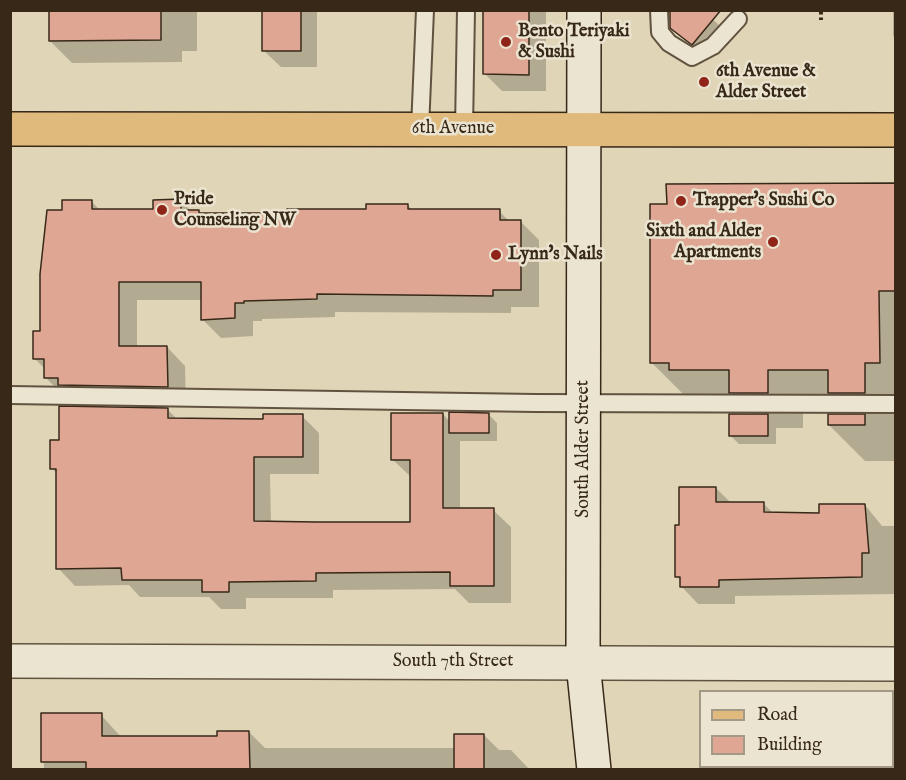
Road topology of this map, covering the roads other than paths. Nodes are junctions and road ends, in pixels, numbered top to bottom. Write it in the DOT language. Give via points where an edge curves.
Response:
graph roads {
  1 [pos="425,10"];
  2 [pos="466,10"];
  3 [pos="584,10"];
  4 [pos="659,10"];
  5 [pos="738,19"];
  6 [pos="10,129"];
  7 [pos="420,129"];
  8 [pos="464,129"];
  9 [pos="584,129"];
  10 [pos="896,130"];
  11 [pos="10,395"];
  12 [pos="584,403"];
  13 [pos="896,404"];
  14 [pos="10,661"];
  15 [pos="584,663"];
  16 [pos="896,664"];
  17 [pos="594,770"];
  1 -- 7 [label="lane"];
  2 -- 8 [label="lane"];
  3 -- 9 [label="street, South Alder Street"];
  4 -- 5 [label="lane" via="660,32 669,43 692,57 713,46"];
  6 -- 7 [label="main road, 6th Avenue"];
  7 -- 8 [label="main road, 6th Avenue"];
  8 -- 9 [label="main road, 6th Avenue"];
  9 -- 10 [label="main road, 6th Avenue"];
  9 -- 12 [label="street, South Alder Street"];
  11 -- 12 [label="lane"];
  12 -- 13 [label="lane"];
  12 -- 15 [label="street, South Alder Street"];
  14 -- 15 [label="street, South 7th Street"];
  15 -- 16 [label="street, South 7th Street"];
  15 -- 17 [label="street, South Alder Street"];
}
